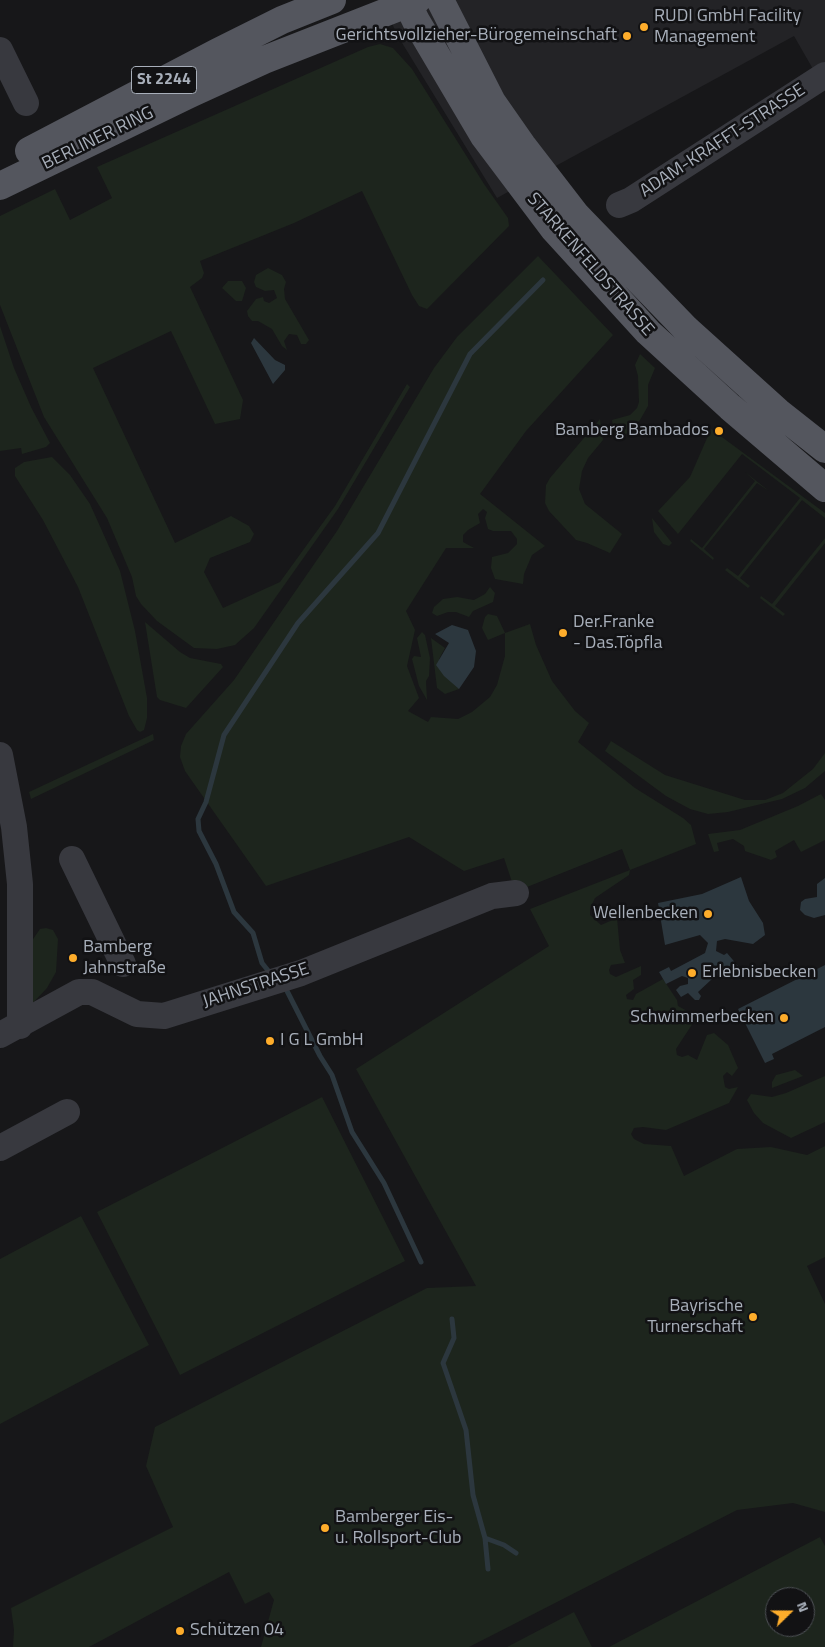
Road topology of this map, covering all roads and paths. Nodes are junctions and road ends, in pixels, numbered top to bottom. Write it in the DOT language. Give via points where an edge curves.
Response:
graph roads {
  1 [pos="332,0"];
  2 [pos="440,0"];
  3 [pos="410,1"];
  4 [pos="0,50"];
  5 [pos="825,75"];
  6 [pos="26,103"];
  7 [pos="0,167"];
  8 [pos="0,186"];
  9 [pos="619,205"];
  10 [pos="825,449"];
  11 [pos="825,488"];
  12 [pos="0,755"];
  13 [pos="72,859"];
  14 [pos="516,894"];
  15 [pos="123,964"];
  16 [pos="10,1030"];
  17 [pos="67,1112"];
  18 [pos="0,1148"];
  1 -- 7 [label="main road, BERLINER RING / St 2244" via="282,20 218,52"];
  2 -- 10 [label="main road, STARKENFELDSTRASSE" via="492,102 576,215 686,329 778,412"];
  3 -- 8 [label="main road, BERLINER RING / St 2244" via="264,60"];
  3 -- 11 [label="main road, STARKENFELDSTRASSE" via="484,136 554,229 648,332"];
  4 -- 6 [label="street"];
  5 -- 9 [label="street, ADAM-KRAFFT-STRASSE" via="632,200"];
  12 -- 16 [label="street" via="14,827 20,884"];
  13 -- 15 [label="street"];
  14 -- 16 [label="street, JAHNSTRASSE" via="492,896 294,976 164,1016 137,1014 92,992 79,992"];
  17 -- 18 [label="street"];
}
